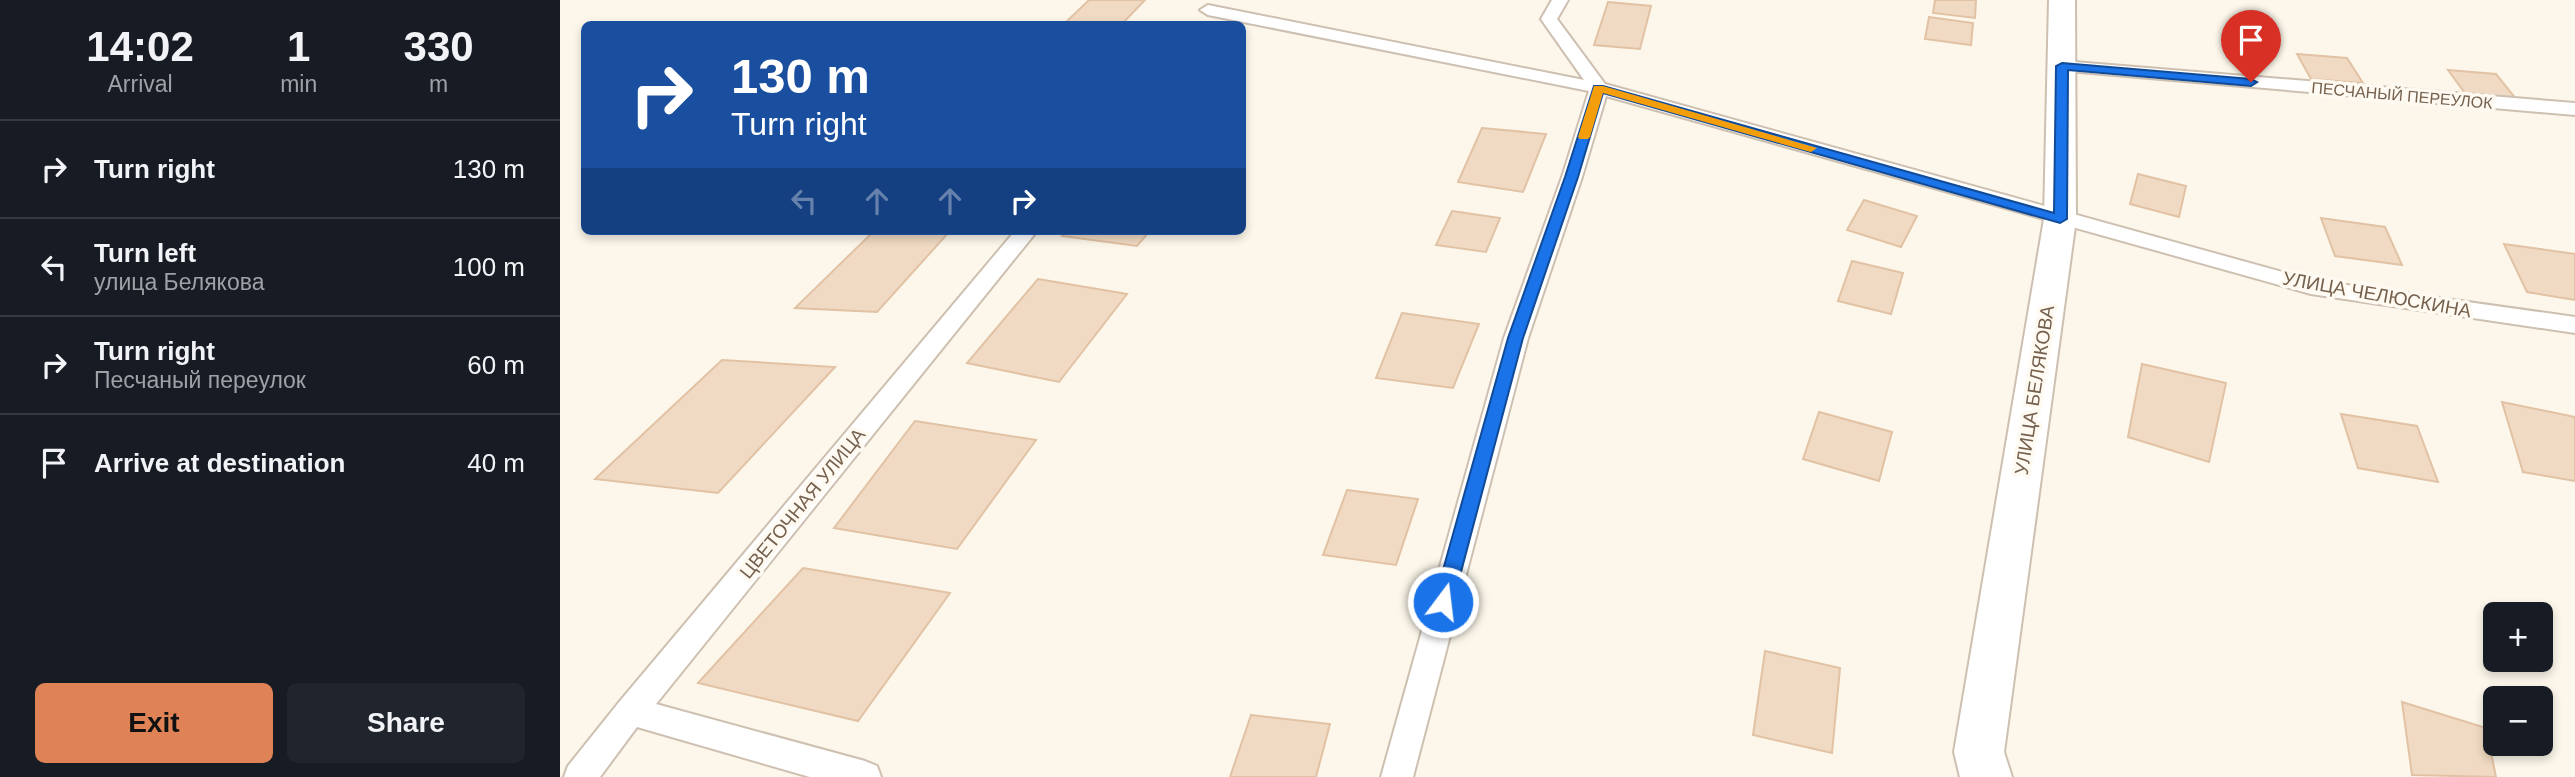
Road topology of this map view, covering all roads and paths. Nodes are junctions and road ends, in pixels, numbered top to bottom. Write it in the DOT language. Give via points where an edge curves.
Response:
graph roads {
  1 [pos="1560,0"];
  2 [pos="2062,0"];
  3 [pos="1212,5"];
  4 [pos="1199,21"];
  5 [pos="2062,66"];
  6 [pos="1599,88"];
  7 [pos="2575,109"];
  8 [pos="2060,219"];
  9 [pos="1023,235"];
  10 [pos="2575,326"];
  11 [pos="631,711"];
  12 [pos="580,777"];
  13 [pos="865,777"];
  14 [pos="1397,777"];
  15 [pos="1986,777"];
  1 -- 6 [label="lane" via="1549,19"];
  2 -- 5 [label="street, УЛИЦА БЕЛЯКОВА"];
  3 -- 4 [label="lane"];
  3 -- 6 [label="lane, УЛИЦА ЧЕЛЮСКИНА"];
  5 -- 7 [label="lane, ПЕСЧАНЫЙ ПЕРЕУЛОК"];
  5 -- 8 [label="street, УЛИЦА БЕЛЯКОВА"];
  6 -- 8 [label="lane, УЛИЦА ЧЕЛЮСКИНА"];
  6 -- 14 [label="lane" via="1516,338"];
  8 -- 10 [label="lane, УЛИЦА ЧЕЛЮСКИНА" via="2311,287"];
  8 -- 15 [label="street, УЛИЦА БЕЛЯКОВА" via="1979,752"];
  9 -- 11 [label="lane, ЦВЕТОЧНАЯ УЛИЦА"];
  11 -- 12 [label="lane, ЦВЕТОЧНАЯ УЛИЦА"];
  11 -- 13 [label="lane"];
}
